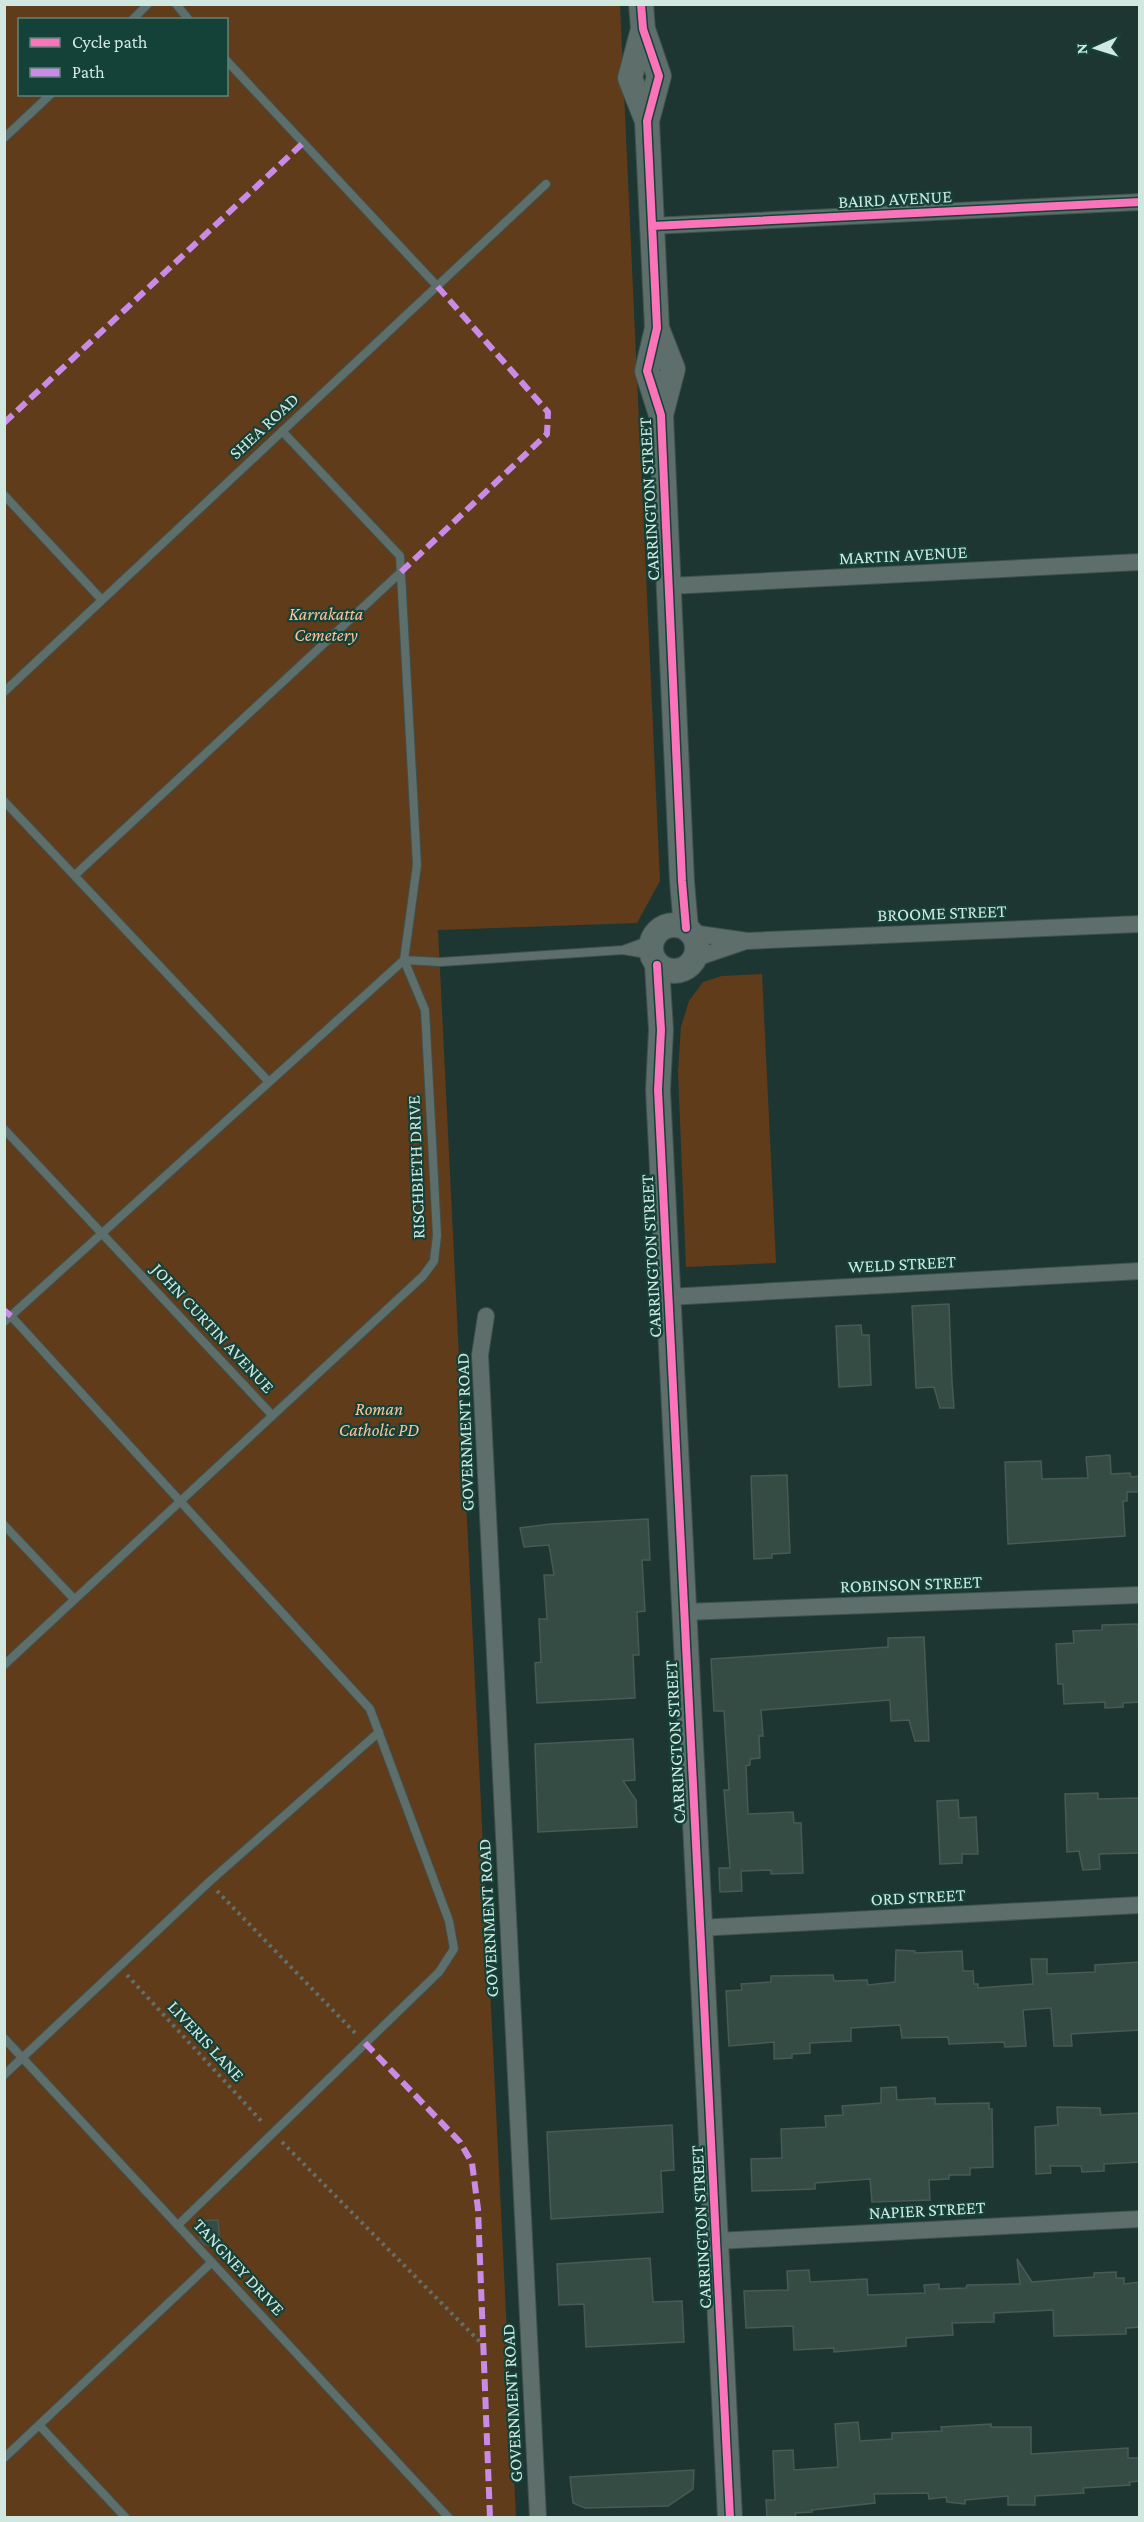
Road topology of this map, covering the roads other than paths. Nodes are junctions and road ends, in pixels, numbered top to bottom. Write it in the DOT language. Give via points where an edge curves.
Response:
graph roads {
  1 [pos="148,4"];
  2 [pos="176,4"];
  3 [pos="641,4"];
  4 [pos="134,18"];
  5 [pos="187,18"];
  6 [pos="228,62"];
  7 [pos="49,96"];
  8 [pos="4,138"];
  9 [pos="546,184"];
  10 [pos="1140,202"];
  11 [pos="652,226"];
  12 [pos="437,286"];
  13 [pos="282,431"];
  14 [pos="4,495"];
  15 [pos="1140,562"];
  16 [pos="401,572"];
  17 [pos="669,586"];
  18 [pos="102,600"];
  19 [pos="4,692"];
  20 [pos="4,801"];
  21 [pos="75,876"];
  22 [pos="1140,924"];
  23 [pos="747,940"];
  24 [pos="668,941"];
  25 [pos="623,950"];
  26 [pos="404,960"];
  27 [pos="688,964"];
  28 [pos="660,1030"];
  29 [pos="269,1082"];
  30 [pos="4,1129"];
  31 [pos="102,1233"];
  32 [pos="1140,1271"];
  33 [pos="668,1297"];
  34 [pos="486,1316"];
  35 [pos="8,1319"];
  36 [pos="272,1415"];
  37 [pos="180,1501"];
  38 [pos="4,1525"];
  39 [pos="1140,1595"];
  40 [pos="74,1599"];
  41 [pos="684,1612"];
  42 [pos="4,1665"];
  43 [pos="379,1732"];
  44 [pos="1140,1905"];
  45 [pos="699,1928"];
  46 [pos="4,2038"];
  47 [pos="22,2058"];
  48 [pos="4,2075"];
  49 [pos="1140,2218"];
  50 [pos="178,2224"];
  51 [pos="717,2241"];
  52 [pos="212,2262"];
  53 [pos="39,2425"];
  54 [pos="4,2457"];
  55 [pos="126,2517"];
  56 [pos="449,2517"];
  57 [pos="538,2517"];
  58 [pos="730,2517"];
  1 -- 4 [label="lane"];
  2 -- 5 [label="lane"];
  3 -- 11 [label="street, CARRINGTON STREET" via="643,29 630,78 647,121"];
  6 -- 12 [label="lane"];
  7 -- 8 [label="lane"];
  9 -- 12 [label="lane, SHEA ROAD"];
  10 -- 11 [label="street, BAIRD AVENUE"];
  11 -- 17 [label="street, CARRINGTON STREET" via="657,328 647,371 661,415"];
  12 -- 13 [label="lane, SHEA ROAD"];
  13 -- 16 [label="lane" via="400,556"];
  13 -- 18 [label="lane, SHEA ROAD"];
  14 -- 18 [label="lane"];
  15 -- 17 [label="street, MARTIN AVENUE"];
  16 -- 21 [label="lane"];
  16 -- 26 [label="lane" via="417,865"];
  17 -- 24 [label="street, CARRINGTON STREET" via="682,881"];
  18 -- 19 [label="lane, SHEA ROAD"];
  20 -- 21 [label="lane"];
  21 -- 29 [label="lane"];
  22 -- 23 [label="street, BROOME STREET"];
  23 -- 24 [label="street, BROOME STREET"];
  23 -- 27 [label="street, BROOME STREET"];
  24 -- 25 [label="lane, BROOME STREET"];
  24 -- 25 [label="lane, BROOME STREET"];
  24 -- 27 [label="street" via="668,971"];
  24 -- 27 [label="street" via="698,945"];
  24 -- 28 [label="street, CARRINGTON STREET"];
  25 -- 26 [label="lane, BROOME STREET" via="440,962"];
  26 -- 29 [label="lane"];
  26 -- 36 [label="lane, RISCHBIETH DRIVE" via="425,1010 437,1236 434,1261 423,1276"];
  27 -- 28 [label="street, CARRINGTON STREET"];
  28 -- 33 [label="street, CARRINGTON STREET" via="658,1090"];
  29 -- 31 [label="lane"];
  30 -- 31 [label="lane, JOHN CURTIN AVENUE"];
  31 -- 35 [label="lane"];
  31 -- 36 [label="lane, JOHN CURTIN AVENUE"];
  32 -- 33 [label="street, WELD STREET"];
  33 -- 41 [label="street, CARRINGTON STREET"];
  34 -- 57 [label="street, GOVERNMENT ROAD" via="480,1355"];
  35 -- 37 [label="lane"];
  36 -- 37 [label="lane, JOHN CURTIN AVENUE"];
  37 -- 40 [label="lane, JOHN CURTIN AVENUE"];
  37 -- 43 [label="lane" via="370,1709"];
  38 -- 40 [label="lane"];
  39 -- 41 [label="street, ROBINSON STREET"];
  40 -- 42 [label="lane, JOHN CURTIN AVENUE"];
  41 -- 45 [label="street, CARRINGTON STREET"];
  43 -- 47 [label="lane" via="209,1882"];
  43 -- 50 [label="lane" via="449,1922 454,1949 439,1972"];
  44 -- 45 [label="street, ORD STREET"];
  45 -- 51 [label="street, CARRINGTON STREET"];
  46 -- 47 [label="lane, TANGNEY DRIVE"];
  47 -- 48 [label="lane"];
  47 -- 50 [label="lane, TANGNEY DRIVE"];
  49 -- 51 [label="street, NAPIER STREET"];
  50 -- 52 [label="lane, TANGNEY DRIVE"];
  51 -- 58 [label="street, CARRINGTON STREET"];
  52 -- 53 [label="lane"];
  52 -- 56 [label="lane, TANGNEY DRIVE"];
  53 -- 54 [label="lane"];
  53 -- 55 [label="lane"];
}
